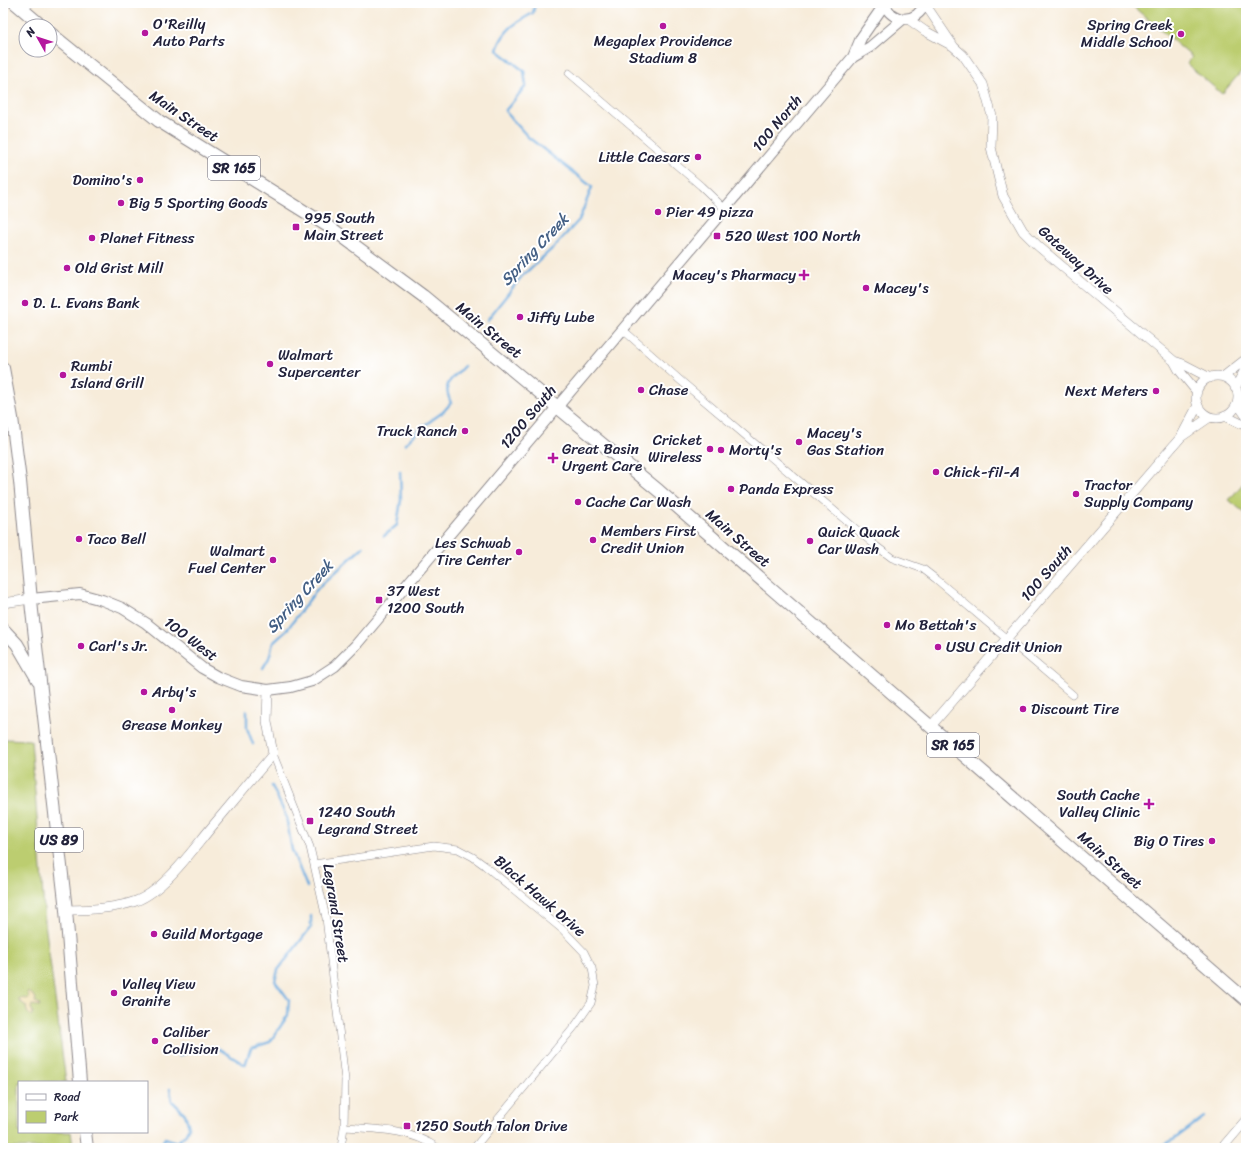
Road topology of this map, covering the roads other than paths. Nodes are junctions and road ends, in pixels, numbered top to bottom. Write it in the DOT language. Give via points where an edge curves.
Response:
graph roads {
  1 [pos="884,4"];
  2 [pos="925,4"];
  3 [pos="22,5"];
  4 [pos="34,18"];
  5 [pos="906,19"];
  6 [pos="58,39"];
  7 [pos="954,46"];
  8 [pos="853,57"];
  9 [pos="569,73"];
  10 [pos="724,208"];
  11 [pos="622,329"];
  12 [pos="1246,359"];
  13 [pos="1174,361"];
  14 [pos="3,368"];
  15 [pos="1246,368"];
  16 [pos="1210,378"];
  17 [pos="1223,378"];
  18 [pos="1235,388"];
  19 [pos="1197,392"];
  20 [pos="1237,403"];
  21 [pos="1198,405"];
  22 [pos="557,406"];
  23 [pos="1225,416"];
  24 [pos="1246,416"];
  25 [pos="1210,417"];
  26 [pos="1246,426"];
  27 [pos="1181,437"];
  28 [pos="31,599"];
  29 [pos="3,603"];
  30 [pos="3,629"];
  31 [pos="1007,639"];
  32 [pos="355,646"];
  33 [pos="41,685"];
  34 [pos="268,690"];
  35 [pos="1073,695"];
  36 [pos="931,726"];
  37 [pos="273,754"];
  38 [pos="314,864"];
  39 [pos="66,910"];
  40 [pos="1246,1000"];
  41 [pos="80,1081"];
  42 [pos="1246,1120"];
  43 [pos="344,1127"];
  44 [pos="85,1133"];
  45 [pos="87,1148"];
  46 [pos="341,1148"];
  47 [pos="438,1148"];
  48 [pos="474,1148"];
  49 [pos="1222,1148"];
  1 -- 5 [label="main road" via="894,16"];
  1 -- 8 [label="main road, 100 North" via="861,38"];
  2 -- 5 [label="main road, 100 North" via="916,16"];
  2 -- 7 [label="street, Gateway Drive"];
  3 -- 4 [label="main road"];
  5 -- 7 [label="street, Gateway Drive"];
  5 -- 8 [label="main road, 100 North"];
  6 -- 22 [label="main road, Main Street / SR 165" via="159,121 337,232 423,296"];
  7 -- 13 [label="street, Gateway Drive" via="983,84 992,116 991,147 1003,196 1023,231"];
  8 -- 10 [label="main road, 100 North"];
  9 -- 10 [label="street"];
  10 -- 11 [label="main road, 1200 South"];
  11 -- 22 [label="main road, 1200 South"];
  11 -- 31 [label="street" via="876,546 892,558 923,569"];
  12 -- 17 [label="street"];
  13 -- 16 [label="street, Gateway Drive"];
  13 -- 19 [label="street, Gateway Drive"];
  14 -- 28 [label="main road, US 89" via="20,481"];
  15 -- 18 [label="street"];
  16 -- 17 [label="street"];
  16 -- 19 [label="street" via="1204,381"];
  17 -- 18 [label="street"];
  18 -- 20 [label="street"];
  19 -- 21 [label="street"];
  20 -- 23 [label="street"];
  20 -- 24 [label="street"];
  21 -- 25 [label="street"];
  21 -- 27 [label="street, 100 South"];
  22 -- 32 [label="main road, 1200 South"];
  22 -- 36 [label="main road, Main Street / SR 165"];
  23 -- 25 [label="street"];
  23 -- 26 [label="street"];
  25 -- 27 [label="street, 100 South"];
  27 -- 31 [label="street, 100 South"];
  28 -- 29 [label="street, 100 West"];
  28 -- 33 [label="main road, US 89"];
  28 -- 34 [label="main road, 100 West" via="80,594 102,600 122,608 146,623 218,678 241,686"];
  30 -- 33 [label="main road" via="17,644"];
  31 -- 35 [label="street"];
  31 -- 36 [label="street, 100 South"];
  32 -- 34 [label="main road, 100 West" via="335,666 312,681"];
  33 -- 39 [label="main road, US 89"];
  34 -- 37 [label="street, Legrand Street" via="267,721"];
  36 -- 40 [label="main road, Main Street / SR 165"];
  37 -- 38 [label="street, Legrand Street" via="310,846"];
  37 -- 39 [label="street" via="158,888 137,901 115,907"];
  38 -- 43 [label="street, Legrand Street" via="326,918 343,1062"];
  38 -- 48 [label="street, Black Hawk Drive" via="434,846 458,849 484,865 563,930 584,952 592,968 595,986 591,1004"];
  39 -- 41 [label="main road, US 89"];
  42 -- 49 [label="street"];
  43 -- 46 [label="street, Legrand Street"];
  43 -- 47 [label="street" via="412,1135"];
  44 -- 45 [label="main road"];
}
